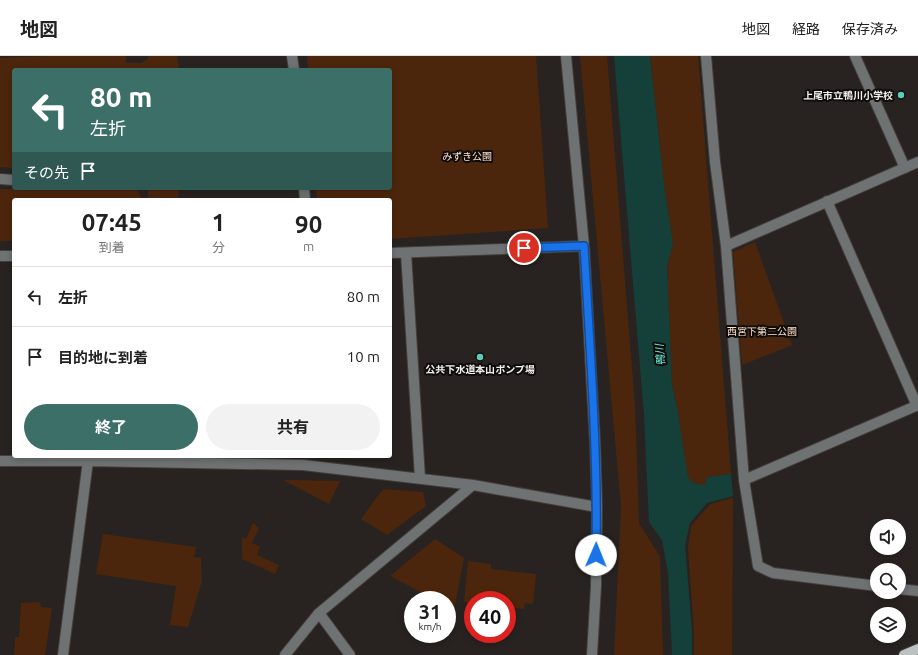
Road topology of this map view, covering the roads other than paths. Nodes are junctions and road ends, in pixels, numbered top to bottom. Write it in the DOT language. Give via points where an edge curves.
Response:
graph roads {
  1 [pos="292,56"];
  2 [pos="566,56"];
  3 [pos="706,56"];
  4 [pos="855,56"];
  5 [pos="294,68"];
  6 [pos="918,162"];
  7 [pos="905,168"];
  8 [pos="0,179"];
  9 [pos="12,180"];
  10 [pos="827,201"];
  11 [pos="584,246"];
  12 [pos="726,246"];
  13 [pos="406,253"];
  14 [pos="392,254"];
  15 [pos="0,256"];
  16 [pos="12,256"];
  17 [pos="917,406"];
  18 [pos="148,459"];
  19 [pos="303,460"];
  20 [pos="0,461"];
  21 [pos="88,461"];
  22 [pos="420,478"];
  23 [pos="744,480"];
  24 [pos="474,485"];
  25 [pos="597,507"];
  26 [pos="870,585"];
  27 [pos="906,590"];
  28 [pos="918,591"];
  29 [pos="319,613"];
  30 [pos="918,649"];
  31 [pos="62,655"];
  32 [pos="285,655"];
  33 [pos="350,655"];
  34 [pos="592,655"];
  35 [pos="904,655"];
  1 -- 5 [label="street"];
  2 -- 11 [label="street"];
  3 -- 12 [label="street" via="715,162"];
  4 -- 7 [label="street"];
  6 -- 7 [label="street"];
  7 -- 10 [label="street"];
  8 -- 9 [label="street"];
  10 -- 12 [label="street"];
  10 -- 17 [label="street"];
  11 -- 13 [label="street"];
  11 -- 25 [label="street"];
  12 -- 23 [label="street"];
  13 -- 14 [label="street"];
  13 -- 22 [label="street"];
  15 -- 16 [label="street"];
  17 -- 23 [label="street"];
  18 -- 19 [label="street"];
  18 -- 21 [label="street"];
  19 -- 22 [label="street"];
  20 -- 21 [label="street"];
  21 -- 31 [label="street"];
  22 -- 24 [label="street"];
  23 -- 26 [label="street" via="758,566 773,573"];
  24 -- 25 [label="street"];
  24 -- 29 [label="street"];
  25 -- 34 [label="street"];
  27 -- 28 [label="street"];
  29 -- 32 [label="street"];
  29 -- 33 [label="street"];
  30 -- 35 [label="main road"];
}
